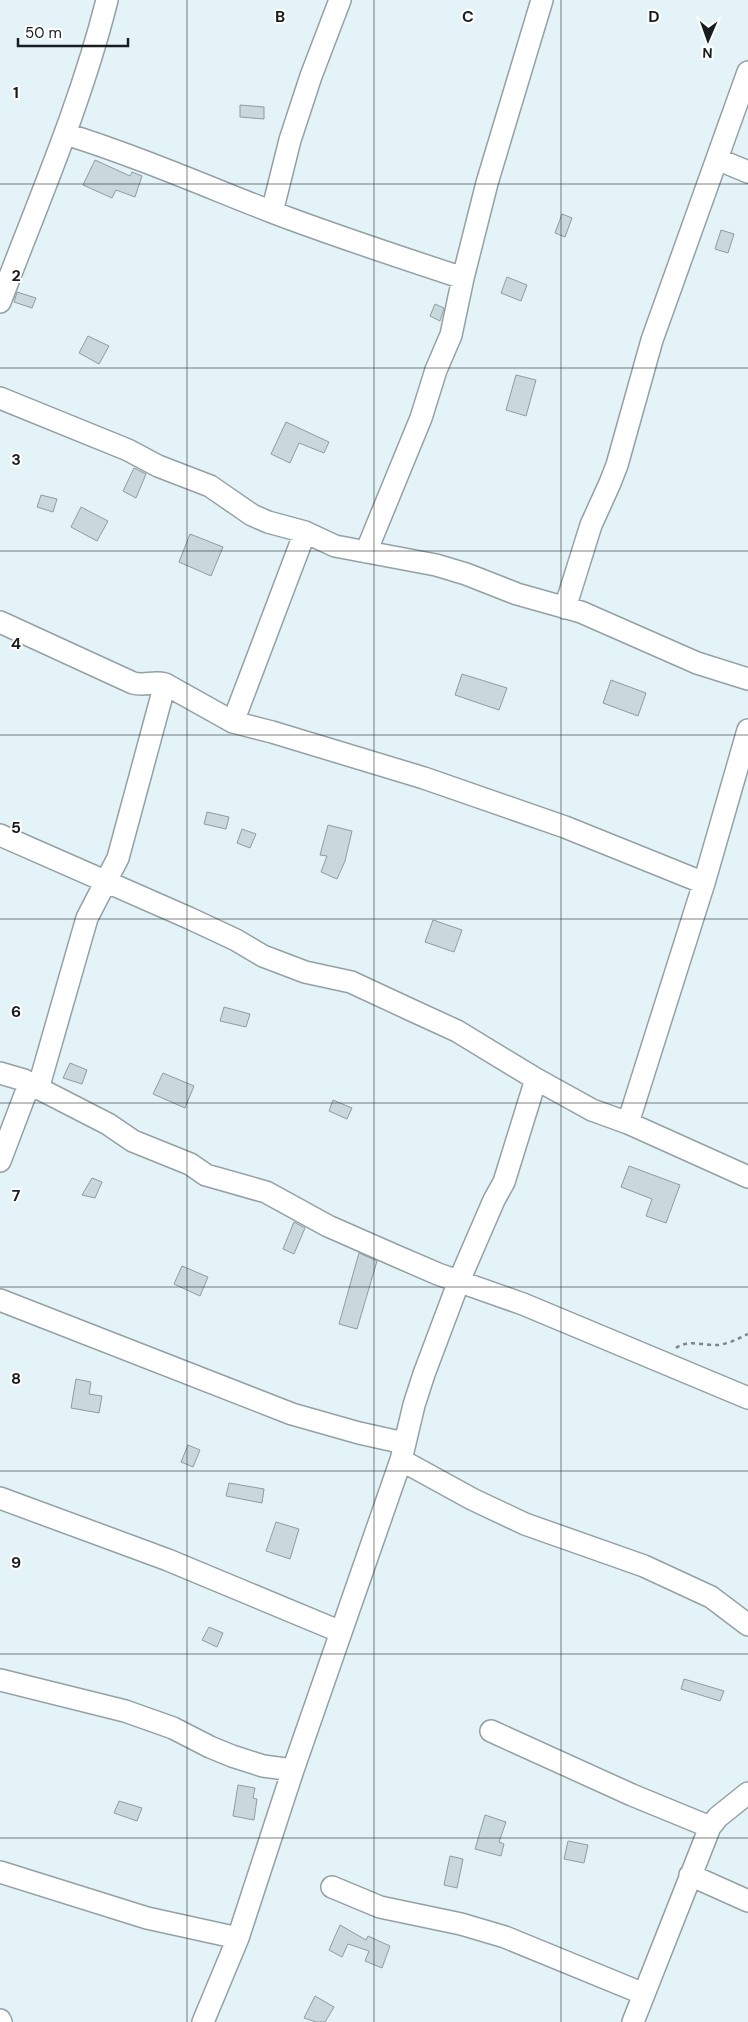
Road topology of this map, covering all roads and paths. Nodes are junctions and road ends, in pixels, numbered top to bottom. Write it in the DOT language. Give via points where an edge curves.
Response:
graph roads {
  1 [pos="107,0"];
  2 [pos="340,0"];
  3 [pos="542,0"];
  4 [pos="748,72"];
  5 [pos="66,134"];
  6 [pos="717,159"];
  7 [pos="748,172"];
  8 [pos="272,212"];
  9 [pos="463,278"];
  10 [pos="0,302"];
  11 [pos="0,398"];
  12 [pos="305,532"];
  13 [pos="366,552"];
  14 [pos="565,608"];
  15 [pos="0,622"];
  16 [pos="748,679"];
  17 [pos="165,684"];
  18 [pos="233,722"];
  19 [pos="748,730"];
  20 [pos="0,834"];
  21 [pos="106,881"];
  22 [pos="704,883"];
  23 [pos="0,1072"];
  24 [pos="536,1080"];
  25 [pos="35,1087"];
  26 [pos="628,1123"];
  27 [pos="0,1161"];
  28 [pos="748,1177"];
  29 [pos="459,1281"];
  30 [pos="0,1300"];
  31 [pos="748,1334"];
  32 [pos="666,1364"];
  33 [pos="748,1398"];
  34 [pos="403,1452"];
  35 [pos="0,1498"];
  36 [pos="748,1625"];
  37 [pos="341,1632"];
  38 [pos="0,1680"];
  39 [pos="490,1731"];
  40 [pos="293,1770"];
  41 [pos="748,1793"];
  42 [pos="710,1827"];
  43 [pos="0,1872"];
  44 [pos="690,1874"];
  45 [pos="332,1887"];
  46 [pos="748,1901"];
  47 [pos="238,1938"];
  48 [pos="644,1994"];
  49 [pos="203,2022"];
  50 [pos="633,2022"];
  1 -- 5 [label="street"];
  2 -- 8 [label="street" via="308,84"];
  3 -- 9 [label="street" via="487,183"];
  4 -- 6 [label="street"];
  5 -- 8 [label="street" via="152,163"];
  5 -- 10 [label="street"];
  6 -- 7 [label="street"];
  6 -- 14 [label="street" via="652,340 617,465 591,525"];
  8 -- 9 [label="street"];
  9 -- 13 [label="street" via="451,335"];
  11 -- 12 [label="street" via="210,486 252,515"];
  12 -- 13 [label="street" via="335,546"];
  12 -- 18 [label="street"];
  13 -- 14 [label="street" via="456,571"];
  14 -- 16 [label="street" via="607,622 697,663"];
  15 -- 17 [label="street" via="133,683"];
  17 -- 18 [label="street"];
  17 -- 21 [label="street" via="118,858"];
  18 -- 22 [label="street" via="424,778 565,827"];
  19 -- 22 [label="street"];
  20 -- 21 [label="street"];
  21 -- 24 [label="street" via="236,940 263,956 305,972 350,982 417,1012 457,1031"];
  21 -- 25 [label="street" via="87,918"];
  22 -- 26 [label="street"];
  23 -- 25 [label="street"];
  24 -- 26 [label="street" via="592,1110"];
  24 -- 29 [label="street" via="504,1182"];
  25 -- 27 [label="street" via="25,1095"];
  25 -- 29 [label="street" via="108,1124 133,1141 190,1164 206,1175 266,1192 351,1237"];
  26 -- 28 [label="street"];
  29 -- 32 [label="street"];
  29 -- 34 [label="street" via="424,1374"];
  30 -- 34 [label="street" via="292,1414 359,1433"];
  31 -- 32 [label="path" via="717,1345 687,1343 678,1346"];
  32 -- 33 [label="street"];
  34 -- 36 [label="street" via="472,1499 525,1524 644,1566 711,1597"];
  34 -- 37 [label="street"];
  35 -- 37 [label="street" via="168,1560"];
  37 -- 40 [label="street"];
  38 -- 40 [label="street" via="125,1711 174,1728 232,1756 263,1766"];
  39 -- 42 [label="street"];
  40 -- 47 [label="street"];
  41 -- 42 [label="street"];
  42 -- 44 [label="street"];
  43 -- 47 [label="street" via="147,1918"];
  44 -- 46 [label="street"];
  44 -- 48 [label="street"];
  45 -- 48 [label="street" via="380,1907 461,1924 505,1938"];
  47 -- 49 [label="street"];
  48 -- 50 [label="street"];
}
